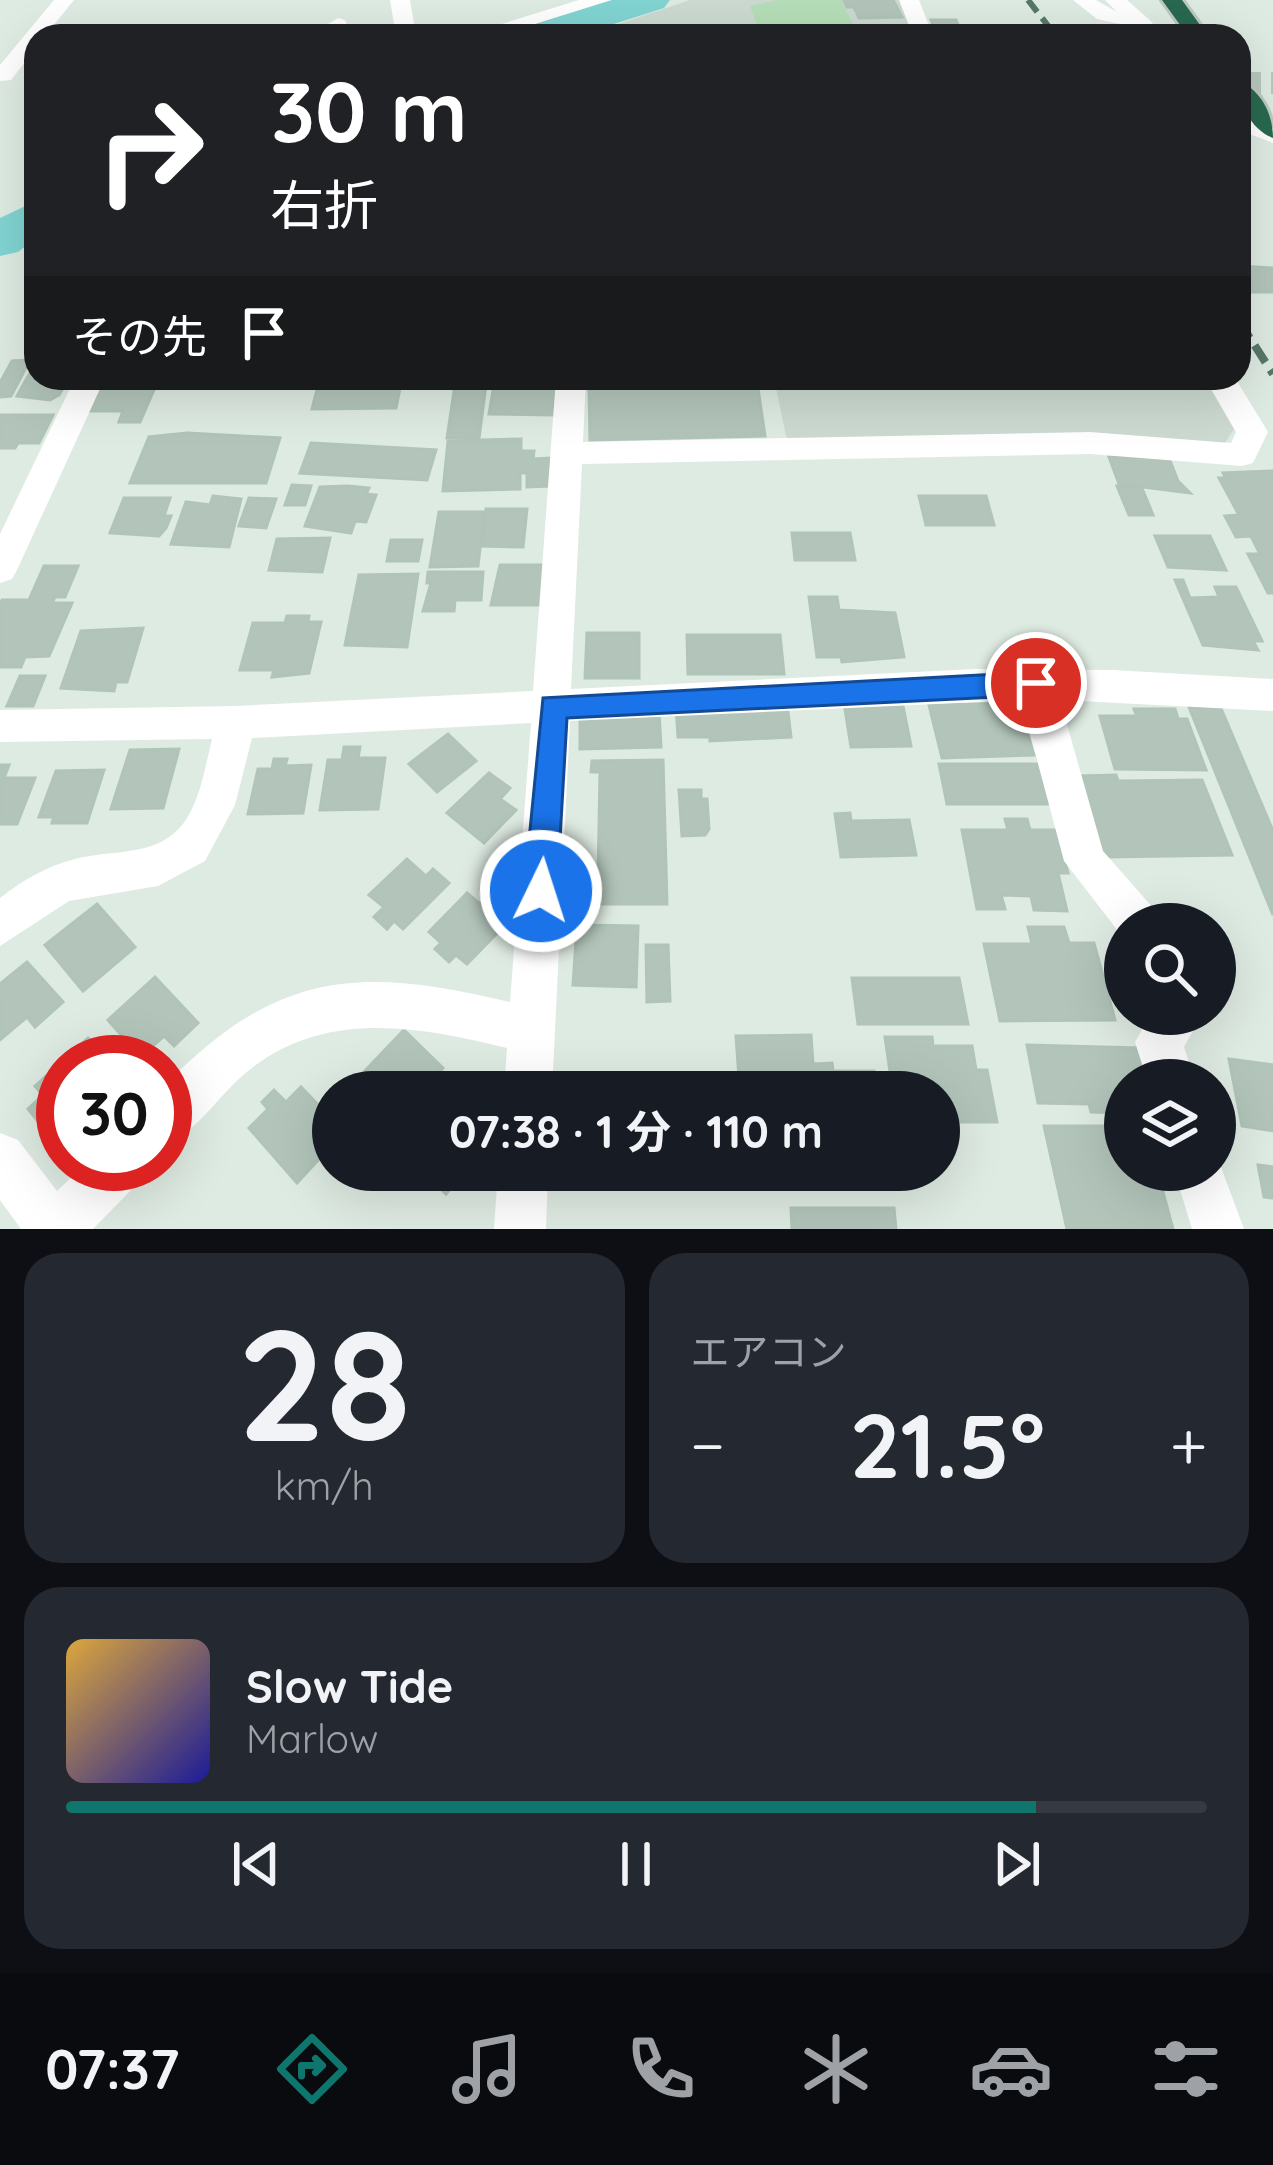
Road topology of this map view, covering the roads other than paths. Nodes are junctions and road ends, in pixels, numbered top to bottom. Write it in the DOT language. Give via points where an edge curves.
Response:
graph roads {
  1 [pos="64,0"];
  2 [pos="602,0"];
  3 [pos="1083,0"];
  4 [pos="1115,0"];
  5 [pos="569,20"];
  6 [pos="1142,23"];
  7 [pos="44,24"];
  8 [pos="1149,24"];
  9 [pos="24,48"];
  10 [pos="2,75"];
  11 [pos="1251,104"];
  12 [pos="1273,133"];
  13 [pos="84,390"];
  14 [pos="571,390"];
  15 [pos="1227,390"];
  16 [pos="567,453"];
  17 [pos="0,570"];
  18 [pos="1036,683"];
  19 [pos="1273,695"];
  20 [pos="553,706"];
  21 [pos="236,722"];
  22 [pos="0,726"];
  23 [pos="1120,903"];
  24 [pos="0,925"];
  25 [pos="531,1030"];
  26 [pos="529,1071"];
  27 [pos="192,1095"];
  28 [pos="0,1158"];
  29 [pos="94,1191"];
  30 [pos="522,1191"];
  31 [pos="1206,1191"];
  32 [pos="55,1229"];
  33 [pos="520,1229"];
  34 [pos="1218,1229"];
  1 -- 7 [label="street"];
  2 -- 5 [label="street"];
  3 -- 6 [label="street" via="1104,15"];
  4 -- 6 [label="street"];
  6 -- 8 [label="street"];
  9 -- 10 [label="street"];
  11 -- 12 [label="highway"];
  13 -- 17 [label="street"];
  14 -- 16 [label="street"];
  15 -- 16 [label="street" via="1252,433 1242,454 1090,443"];
  16 -- 20 [label="street"];
  18 -- 19 [label="street"];
  18 -- 20 [label="street"];
  18 -- 23 [label="street" via="1085,861"];
  20 -- 21 [label="street"];
  20 -- 25 [label="street"];
  21 -- 22 [label="street"];
  21 -- 24 [label="street" via="211,813 188,849 148,872 59,884"];
  25 -- 26 [label="street"];
  25 -- 27 [label="street" via="402,1002 323,1006 257,1034"];
  28 -- 32 [label="street"];
  29 -- 32 [label="street"];
  30 -- 33 [label="street"];
  31 -- 34 [label="street"];
}
